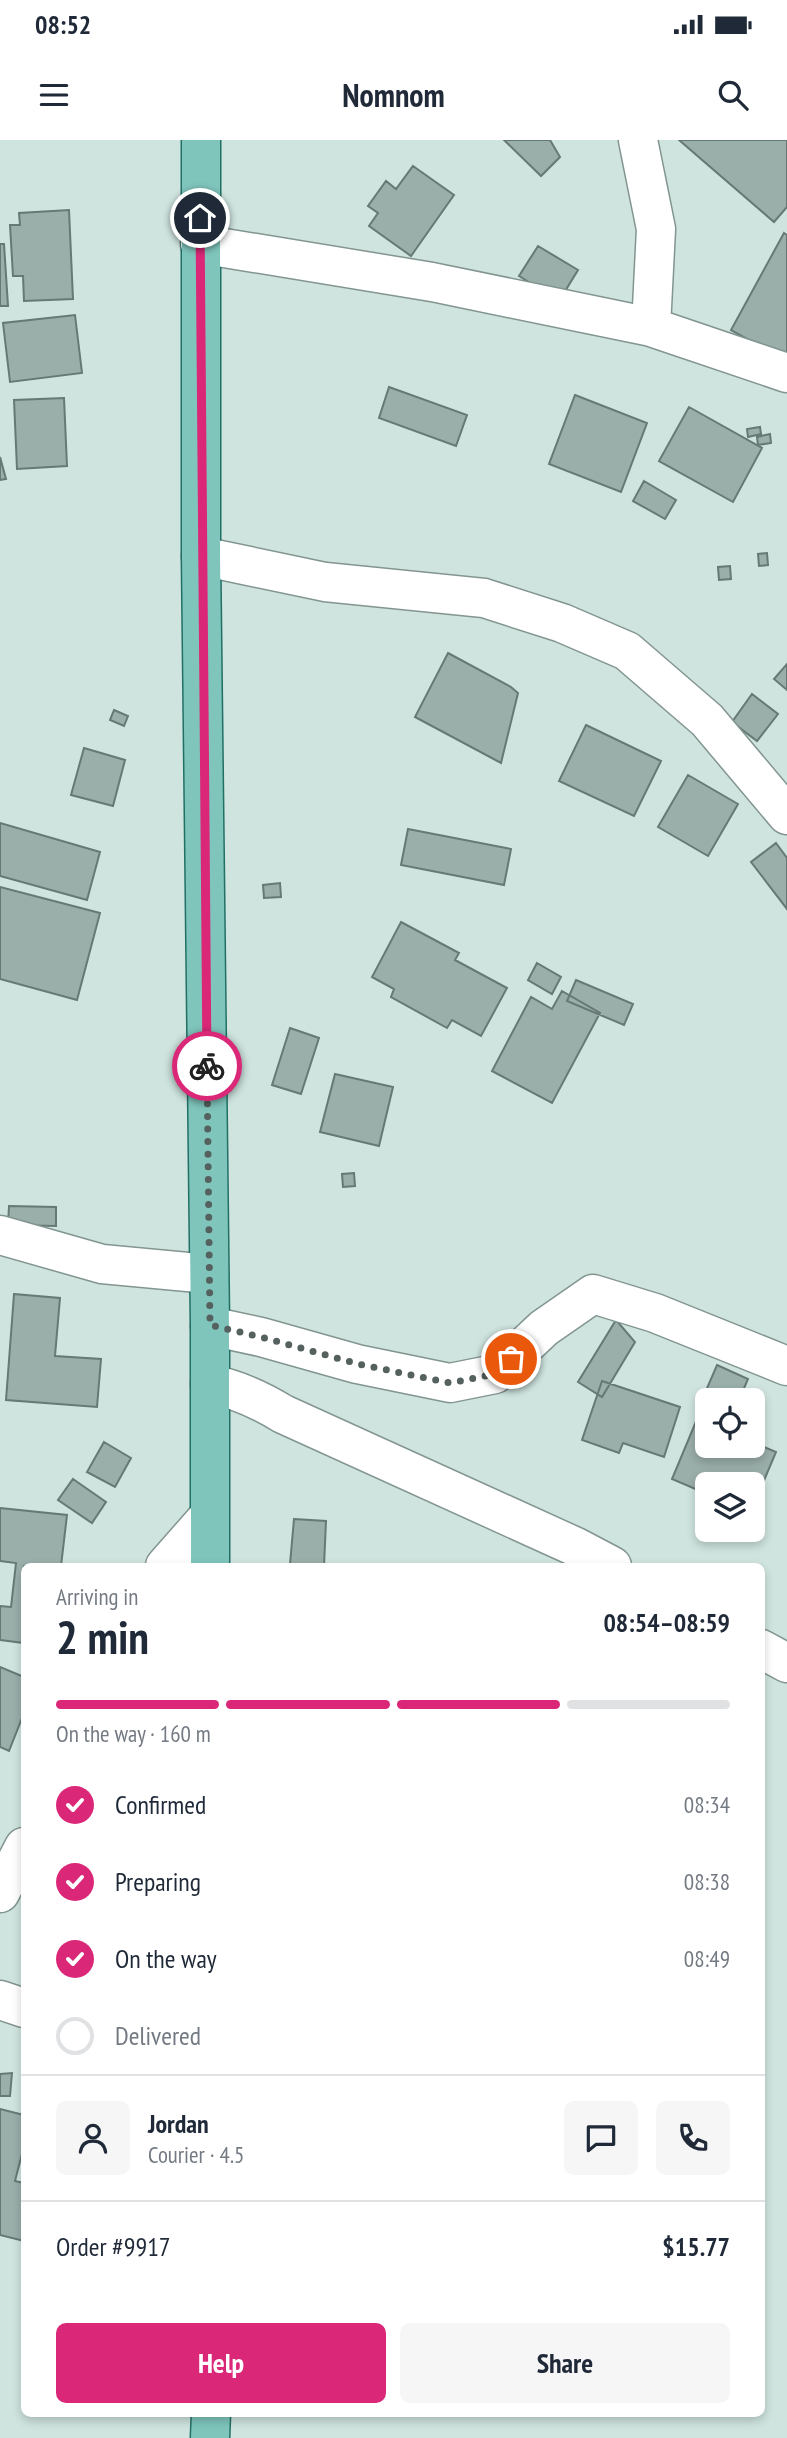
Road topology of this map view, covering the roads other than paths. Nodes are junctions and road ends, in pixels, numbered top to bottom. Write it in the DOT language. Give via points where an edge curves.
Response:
graph roads {
  1 [pos="201,140"];
  2 [pos="638,140"];
  3 [pos="200,244"];
  4 [pos="651,327"];
  5 [pos="787,373"];
  6 [pos="201,556"];
  7 [pos="787,815"];
  8 [pos="0,1235"];
  9 [pos="209,1274"];
  10 [pos="210,1325"];
  11 [pos="787,1366"];
  12 [pos="210,1384"];
  13 [pos="209,1516"];
  14 [pos="168,1563"];
  15 [pos="210,1563"];
  16 [pos="606,1563"];
  17 [pos="765,1651"];
  18 [pos="787,1663"];
  19 [pos="21,1853"];
  20 [pos="0,1893"];
  21 [pos="0,2000"];
  22 [pos="21,2007"];
  23 [pos="211,2417"];
  24 [pos="211,2438"];
  1 -- 3 [label="main road"];
  2 -- 4 [label="street" via="656,229"];
  3 -- 4 [label="street" via="432,282"];
  3 -- 6 [label="main road"];
  4 -- 5 [label="street"];
  6 -- 7 [label="street" via="325,582 484,598 627,650 707,720"];
  6 -- 9 [label="main road"];
  8 -- 9 [label="street" via="102,1264"];
  9 -- 10 [label="main road"];
  10 -- 11 [label="street" via="450,1383 495,1374 544,1328 593,1294 655,1313"];
  10 -- 12 [label="main road"];
  12 -- 13 [label="main road"];
  12 -- 16 [label="street" via="263,1401"];
  13 -- 14 [label="street"];
  13 -- 15 [label="main road"];
  17 -- 18 [label="street"];
  19 -- 20 [label="street"];
  21 -- 22 [label="street"];
  23 -- 24 [label="main road"];
}
